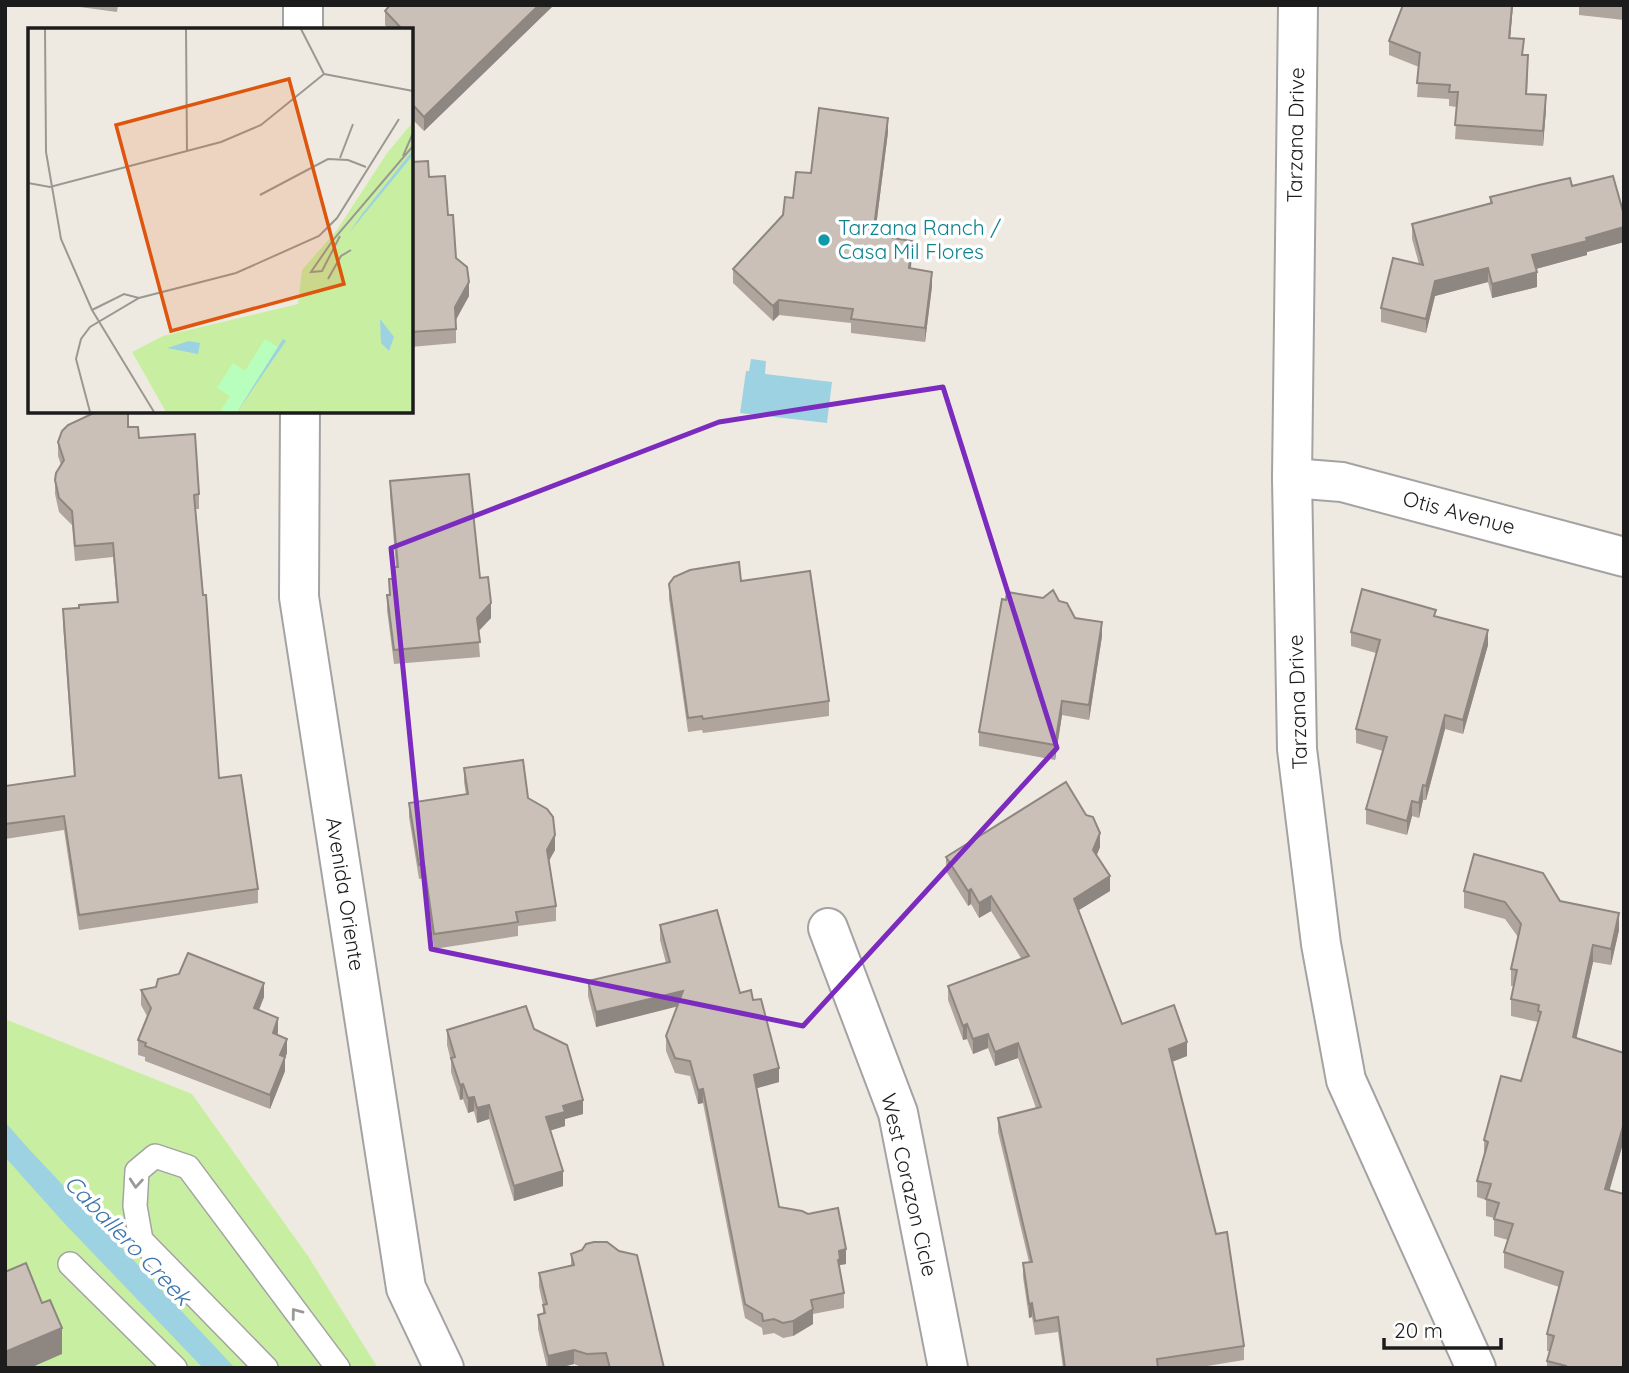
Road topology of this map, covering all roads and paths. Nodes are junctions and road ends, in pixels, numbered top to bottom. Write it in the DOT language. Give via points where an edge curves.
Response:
graph roads {
  1 [pos="303,5"];
  2 [pos="1298,5"];
  3 [pos="303,28"];
  4 [pos="300,413"];
  5 [pos="1292,478"];
  6 [pos="1624,557"];
  7 [pos="828,928"];
  8 [pos="70,1264"];
  9 [pos="175,1368"];
  10 [pos="266,1368"];
  11 [pos="338,1368"];
  12 [pos="444,1368"];
  13 [pos="948,1368"];
  14 [pos="1476,1368"];
  1 -- 3 [label="street"];
  2 -- 5 [label="street, Tarzana Drive"];
  4 -- 12 [label="street, Avenida Oriente" via="299,597 406,1288"];
  5 -- 6 [label="street, Otis Avenue" via="1342,482"];
  5 -- 14 [label="street, Tarzana Drive" via="1297,749 1321,944 1346,1080"];
  7 -- 13 [label="street, West Corazon Cicle" via="898,1113"];
  8 -- 9 [label="lane"];
  11 -- 10 [label="lane, one-way" via="188,1167 155,1156 137,1171 135,1206 141,1240"];
}
